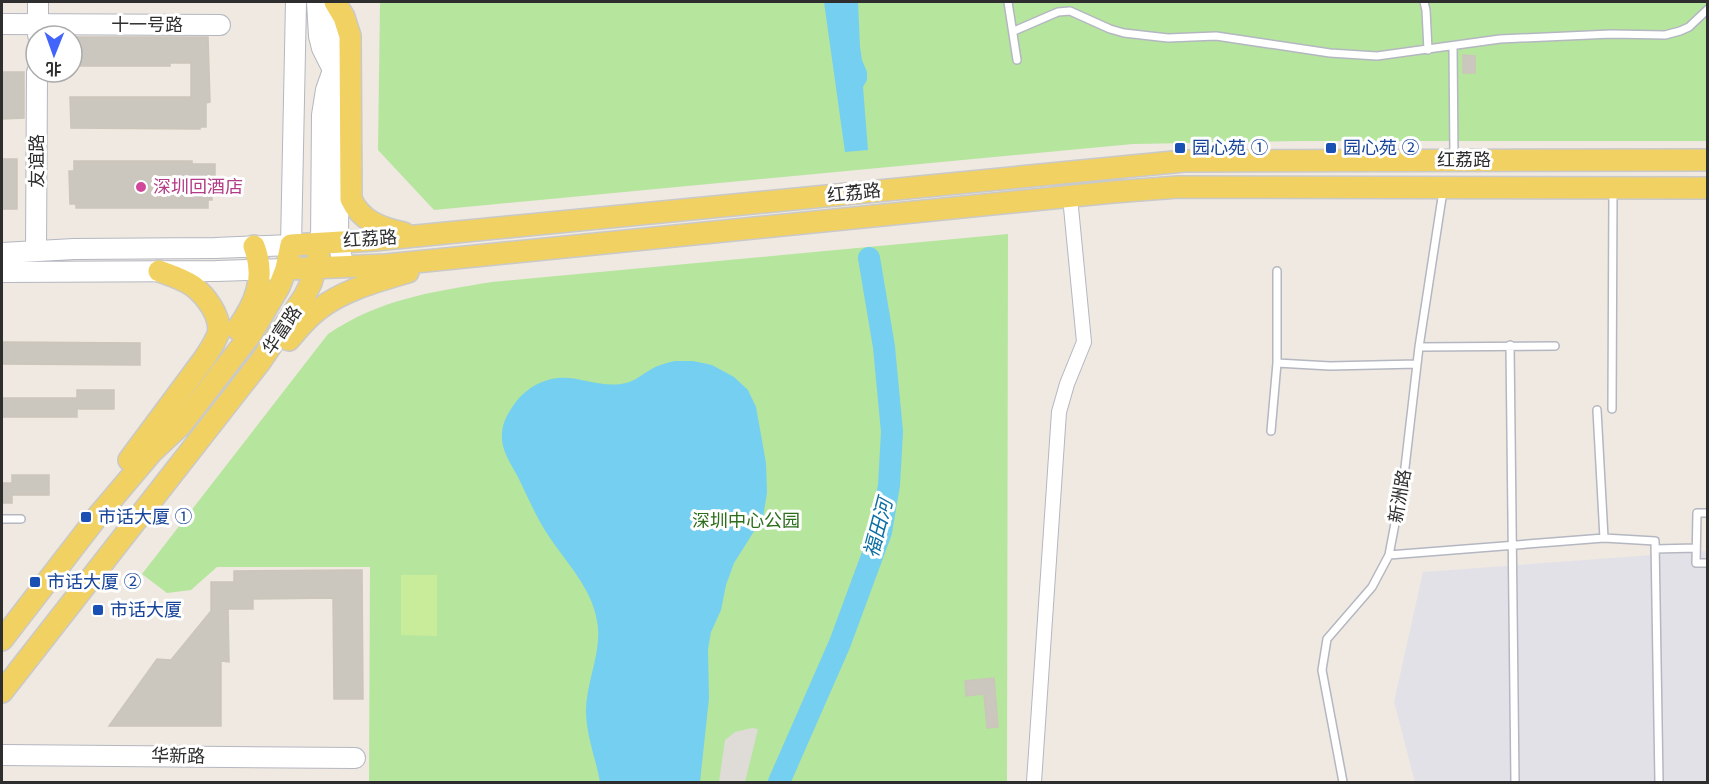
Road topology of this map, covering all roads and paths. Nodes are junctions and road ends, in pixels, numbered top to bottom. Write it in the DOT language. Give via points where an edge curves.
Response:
graph roads {
  1 [pos="38,2"];
  2 [pos="296,2"];
  3 [pos="317,2"];
  4 [pos="334,2"];
  5 [pos="1008,2"];
  6 [pos="1424,2"];
  7 [pos="1707,9"];
  8 [pos="2,24"];
  9 [pos="38,24"];
  10 [pos="220,25"];
  11 [pos="24,28"];
  12 [pos="84,29"];
  13 [pos="1014,31"];
  14 [pos="1453,46"];
  15 [pos="1428,50"];
  16 [pos="1017,60"];
  17 [pos="333,70"];
  18 [pos="37,84"];
  19 [pos="1454,160"];
  20 [pos="1707,160"];
  21 [pos="1707,188"];
  22 [pos="1443,189"];
  23 [pos="1613,189"];
  24 [pos="1070,197"];
  25 [pos="416,236"];
  26 [pos="329,242"];
  27 [pos="291,244"];
  28 [pos="254,246"];
  29 [pos="36,251"];
  30 [pos="2,253"];
  31 [pos="445,260"];
  32 [pos="344,267"];
  33 [pos="316,268"];
  34 [pos="286,269"];
  35 [pos="260,270"];
  36 [pos="159,271"];
  37 [pos="1277,271"];
  38 [pos="2,272"];
  39 [pos="1510,345"];
  40 [pos="1555,346"];
  41 [pos="1419,347"];
  42 [pos="260,362"];
  43 [pos="1277,363"];
  44 [pos="1417,364"];
  45 [pos="1612,409"];
  46 [pos="1597,410"];
  47 [pos="181,425"];
  48 [pos="1271,431"];
  49 [pos="1707,513"];
  50 [pos="97,517"];
  51 [pos="2,519"];
  52 [pos="21,519"];
  53 [pos="1604,538"];
  54 [pos="115,545"];
  55 [pos="1511,546"];
  56 [pos="1696,548"];
  57 [pos="1655,549"];
  58 [pos="1389,555"];
  59 [pos="1707,563"];
  60 [pos="2,640"];
  61 [pos="2,692"];
  62 [pos="2,755"];
  63 [pos="355,758"];
  64 [pos="1034,783"];
  65 [pos="1343,783"];
  66 [pos="1515,783"];
  67 [pos="1659,783"];
  1 -- 9 [label="main road"];
  2 -- 27 [label="main road, 华富路"];
  3 -- 17 [label="main road, 华富路" via="319,36"];
  4 -- 17 [label="main road, 华富路"];
  4 -- 25 [label="main road" via="350,36 351,199 362,216 373,223"];
  5 -- 13 [label="lane"];
  6 -- 15 [label="lane"];
  7 -- 14 [label="lane" via="1680,32 1500,39"];
  8 -- 11 [label="main road, 十一号路"];
  10 -- 12 [label="main road, 十一号路"];
  13 -- 15 [label="lane" via="1070,10 1110,29 1168,38 1216,36 1353,56"];
  13 -- 16 [label="lane"];
  14 -- 15 [label="lane"];
  14 -- 19 [label="lane"];
  17 -- 26 [label="main road, 华富路" via="339,98"];
  18 -- 29 [label="main road, 友谊路"];
  19 -- 20 [label="main road, 红荔路"];
  19 -- 25 [label="main road, 红荔路" via="1158,163"];
  21 -- 23 [label="main road, 红荔路"];
  22 -- 23 [label="main road, 红荔路"];
  22 -- 24 [label="main road, 红荔路" via="1188,187"];
  22 -- 41 [label="lane, 新洲路"];
  23 -- 45 [label="lane"];
  24 -- 31 [label="main road, 红荔路"];
  24 -- 64 [label="street" via="1084,342 1059,412"];
  25 -- 26 [label="main road, 红荔路"];
  26 -- 27 [label="main road, 红荔路"];
  26 -- 32 [label="main road, 华富路"];
  26 -- 33 [label="main road, 华富路"];
  27 -- 28 [label="main road, 红荔路"];
  27 -- 34 [label="main road, 华富路"];
  28 -- 29 [label="main road, 红荔路"];
  28 -- 35 [label="main road, 华富路"];
  29 -- 30 [label="main road, 红荔路"];
  31 -- 32 [label="main road, 红荔路"];
  31 -- 42 [label="main road" via="338,297"];
  32 -- 33 [label="main road, 红荔路"];
  33 -- 34 [label="main road, 红荔路"];
  33 -- 42 [label="main road, 华富路" via="300,303"];
  34 -- 35 [label="main road, 红荔路"];
  34 -- 47 [label="main road, 华富路" via="262,319"];
  35 -- 36 [label="main road, 红荔路"];
  35 -- 47 [label="main road, 华富路" via="252,307 195,385"];
  36 -- 38 [label="main road, 红荔路"];
  36 -- 50 [label="main road" via="193,286 205,298 218,323 218,332 204,358 127,464"];
  37 -- 43 [label="lane"];
  39 -- 40 [label="lane"];
  39 -- 41 [label="lane"];
  39 -- 55 [label="lane"];
  41 -- 44 [label="lane, 新洲路"];
  42 -- 54 [label="main road, 华富路"];
  43 -- 44 [label="lane"];
  43 -- 48 [label="lane"];
  44 -- 58 [label="lane, 新洲路" via="1404,476"];
  46 -- 53 [label="lane"];
  47 -- 50 [label="main road, 华富路" via="152,452"];
  47 -- 54 [label="main road, 华富路" via="166,456 130,508"];
  49 -- 56 [label="lane" via="1697,513"];
  50 -- 60 [label="main road, 华富路"];
  51 -- 52 [label="lane"];
  53 -- 55 [label="lane"];
  53 -- 57 [label="lane" via="1655,541"];
  54 -- 61 [label="main road, 华富路"];
  55 -- 58 [label="lane"];
  55 -- 66 [label="lane"];
  56 -- 57 [label="lane"];
  56 -- 59 [label="lane" via="1696,563"];
  57 -- 67 [label="lane"];
  58 -- 65 [label="lane, 新洲路" via="1372,587 1327,639 1322,670"];
  62 -- 63 [label="main road, 华新路"];
}
